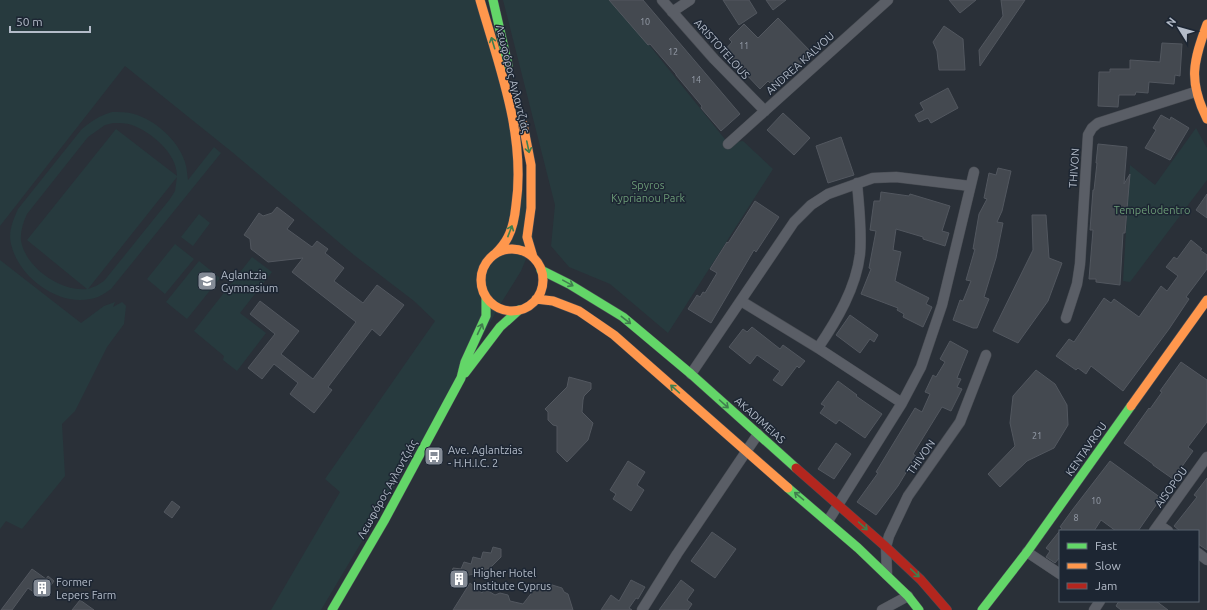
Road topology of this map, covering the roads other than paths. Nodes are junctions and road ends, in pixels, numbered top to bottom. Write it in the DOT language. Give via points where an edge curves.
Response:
graph roads {
  1 [pos="480,0"];
  2 [pos="493,0"];
  3 [pos="662,0"];
  4 [pos="690,0"];
  5 [pos="871,0"];
  6 [pos="888,0"];
  7 [pos="877,9"];
  8 [pos="672,12"];
  9 [pos="1207,24"];
  10 [pos="1195,92"];
  11 [pos="765,111"];
  12 [pos="1207,119"];
  13 [pos="728,144"];
  14 [pos="974,172"];
  15 [pos="857,183"];
  16 [pos="970,186"];
  17 [pos="495,254"];
  18 [pos="533,257"];
  19 [pos="541,270"];
  20 [pos="486,298"];
  21 [pos="536,300"];
  22 [pos="1207,300"];
  23 [pos="741,301"];
  24 [pos="519,310"];
  25 [pos="1066,318"];
  26 [pos="818,348"];
  27 [pos="986,355"];
  28 [pos="691,374"];
  29 [pos="461,378"];
  30 [pos="902,403"];
  31 [pos="758,434"];
  32 [pos="746,452"];
  33 [pos="1207,457"];
  34 [pos="839,504"];
  35 [pos="828,521"];
  36 [pos="1156,528"];
  37 [pos="886,546"];
  38 [pos="1027,552"];
  39 [pos="1199,554"];
  40 [pos="1207,560"];
  41 [pos="1059,573"];
  42 [pos="887,575"];
  43 [pos="908,596"];
  44 [pos="332,610"];
  45 [pos="642,610"];
  46 [pos="882,610"];
  47 [pos="919,610"];
  48 [pos="947,610"];
  49 [pos="982,610"];
  17 -- 1 [label="main road, Λεωφόρος Αγλαντζιάς, one-way" via="512,230 518,195 518,159 516,134"];
  2 -- 18 [label="main road, Λεωφόρος Αγλαντζιάς, one-way" via="531,165 531,208 527,237"];
  3 -- 8 [label="street, ARISTOTELOUS"];
  4 -- 8 [label="street"];
  5 -- 7 [label="street"];
  6 -- 7 [label="street, ANDREA KALVOU"];
  7 -- 11 [label="street, ANDREA KALVOU"];
  8 -- 11 [label="street, ARISTOTELOUS"];
  9 -- 10 [label="main road" via="1194,65"];
  10 -- 12 [label="main road"];
  10 -- 25 [label="street, THIVON" via="1098,123 1088,135 1080,264 1077,284"];
  11 -- 13 [label="street, ANDREA KALVOU"];
  14 -- 16 [label="street"];
  15 -- 16 [label="street" via="873,178 896,177"];
  15 -- 23 [label="street" via="828,194 811,205 794,222"];
  15 -- 26 [label="street" via="860,254 847,296"];
  16 -- 30 [label="street" via="938,320 921,367"];
  17 -- 18 [label="main road" via="510,249 526,252"];
  17 -- 20 [label="main road" via="486,263 482,274 482,287"];
  18 -- 19 [label="main road"];
  19 -- 21 [label="main road" via="542,285"];
  19 -- 28 [label="main road, AKADIMEIAS, one-way" via="623,317"];
  20 -- 24 [label="main road" via="503,310"];
  29 -- 20 [label="main road, Λεωφόρος Αγλαντζιάς, one-way" via="465,362 486,316"];
  21 -- 24 [label="main road"];
  32 -- 21 [label="main road, one-way" via="608,331 579,311 553,301"];
  22 -- 38 [label="main road, KENTAVROU"];
  23 -- 26 [label="street"];
  23 -- 28 [label="street"];
  24 -- 29 [label="main road, Λεωφόρος Αγλαντζιάς" via="497,331 473,366"];
  26 -- 30 [label="street"];
  27 -- 37 [label="street, THIVON" via="960,422 908,496"];
  28 -- 31 [label="main road, AKADIMEIAS, one-way"];
  29 -- 44 [label="main road, Λεωφόρος Αγλαντζιάς"];
  30 -- 34 [label="street"];
  31 -- 32 [label="street"];
  31 -- 34 [label="main road, AKADIMEIAS"];
  35 -- 32 [label="main road, one-way"];
  32 -- 45 [label="street"];
  33 -- 36 [label="street, AISOPOU"];
  34 -- 35 [label="street"];
  34 -- 37 [label="main road, AKADIMEIAS, one-way"];
  35 -- 42 [label="main road"];
  37 -- 42 [label="street, THIVON"];
  37 -- 48 [label="main road, AKADIMEIAS, one-way"];
  38 -- 41 [label="street"];
  38 -- 49 [label="main road, KENTAVROU"];
  39 -- 40 [label="street"];
  42 -- 43 [label="main road"];
  43 -- 46 [label="street"];
  43 -- 47 [label="main road"];
}
